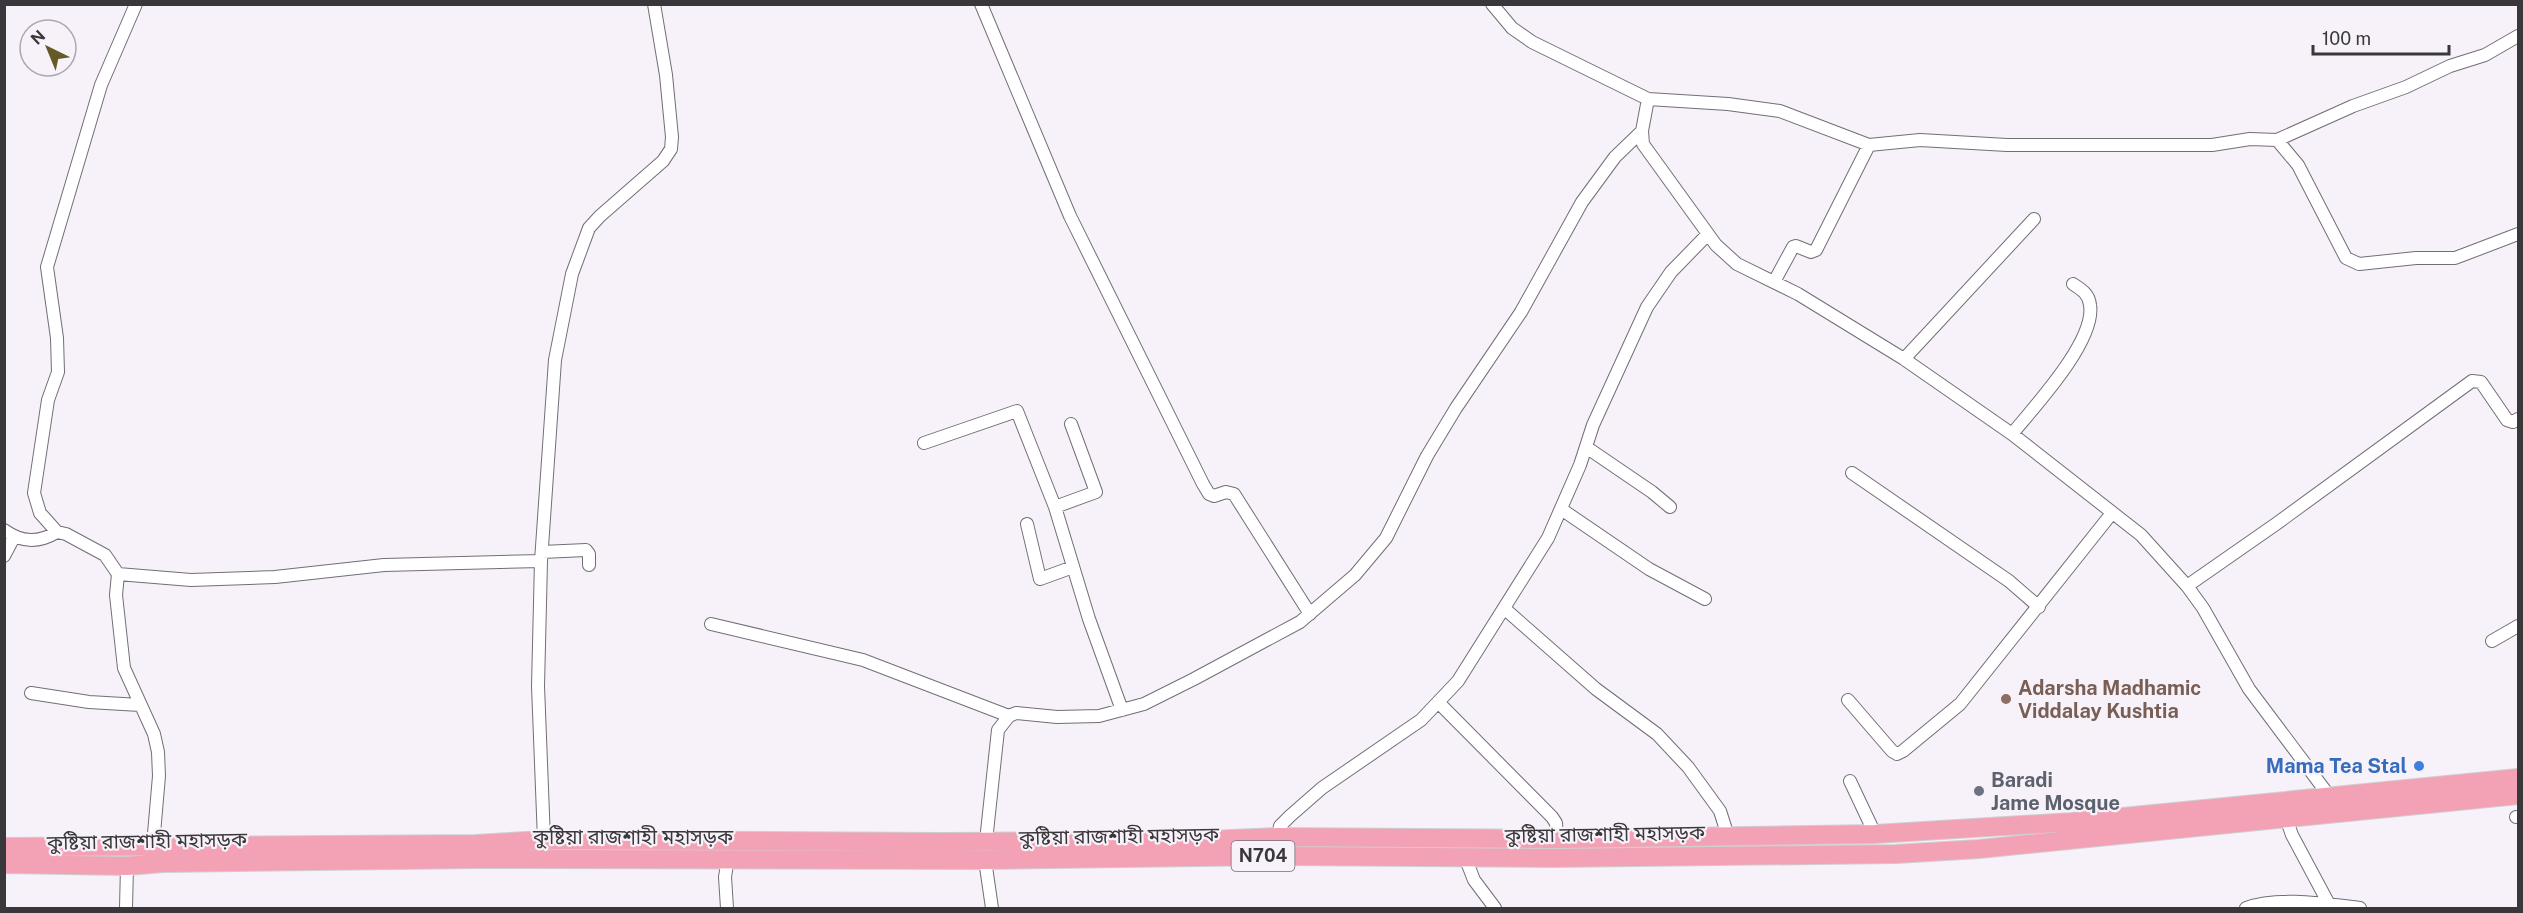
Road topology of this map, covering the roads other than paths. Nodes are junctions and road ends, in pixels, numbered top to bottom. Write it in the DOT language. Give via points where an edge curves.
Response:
graph roads {
  1 [pos="136,4"];
  2 [pos="654,4"];
  3 [pos="981,4"];
  4 [pos="1492,4"];
  5 [pos="2518,36"];
  6 [pos="1648,99"];
  7 [pos="1642,131"];
  8 [pos="2277,140"];
  9 [pos="1869,145"];
  10 [pos="2034,219"];
  11 [pos="1708,234"];
  12 [pos="2518,234"];
  13 [pos="1774,282"];
  14 [pos="2073,285"];
  15 [pos="1905,359"];
  16 [pos="2518,419"];
  17 [pos="1071,424"];
  18 [pos="2012,435"];
  19 [pos="924,443"];
  20 [pos="1586,447"];
  21 [pos="1852,473"];
  22 [pos="1055,507"];
  23 [pos="1670,507"];
  24 [pos="1561,509"];
  25 [pos="2112,513"];
  26 [pos="1027,524"];
  27 [pos="57,532"];
  28 [pos="9,534"];
  29 [pos="4,556"];
  30 [pos="541,556"];
  31 [pos="589,565"];
  32 [pos="1073,567"];
  33 [pos="118,574"];
  34 [pos="2187,586"];
  35 [pos="1705,599"];
  36 [pos="2039,607"];
  37 [pos="1505,609"];
  38 [pos="1310,614"];
  39 [pos="711,624"];
  40 [pos="2518,626"];
  41 [pos="2492,640"];
  42 [pos="32,693"];
  43 [pos="1848,700"];
  44 [pos="1439,703"];
  45 [pos="141,705"];
  46 [pos="1122,710"];
  47 [pos="1009,716"];
  48 [pos="2518,778"];
  49 [pos="1850,782"];
  50 [pos="2439,794"];
  51 [pos="2518,795"];
  52 [pos="2331,797"];
  53 [pos="2228,814"];
  54 [pos="2286,818"];
  55 [pos="1898,833"];
  56 [pos="1875,834"];
  57 [pos="1728,836"];
  58 [pos="1278,837"];
  59 [pos="1512,839"];
  60 [pos="1557,839"];
  61 [pos="544,840"];
  62 [pos="986,841"];
  63 [pos="153,845"];
  64 [pos="90,846"];
  65 [pos="4,847"];
  66 [pos="942,851"];
  67 [pos="476,852"];
  68 [pos="1896,854"];
  69 [pos="1465,857"];
  70 [pos="728,858"];
  71 [pos="1511,858"];
  72 [pos="985,860"];
  73 [pos="4,864"];
  74 [pos="89,866"];
  75 [pos="127,866"];
  76 [pos="2330,907"];
  77 [pos="126,909"];
  78 [pos="727,909"];
  79 [pos="992,909"];
  80 [pos="1495,909"];
  81 [pos="2246,909"];
  82 [pos="2360,909"];
  1 -- 27 [label="street" via="102,85 47,267 58,372 48,400 34,493 40,513"];
  2 -- 30 [label="street" via="666,75 671,149 663,161 589,228 572,274 555,360"];
  3 -- 38 [label="street" via="1070,216 1203,484 1214,496 1234,494"];
  4 -- 6 [label="street" via="1512,28 1532,42"];
  5 -- 8 [label="street" via="2485,55 2450,66"];
  6 -- 7 [label="street"];
  6 -- 9 [label="street" via="1760,106"];
  7 -- 11 [label="street" via="1643,144 1650,156"];
  7 -- 38 [label="street" via="1615,156 1582,201 1521,312 1427,456 1386,538 1355,575"];
  8 -- 9 [label="street" via="2149,147 2007,146 1938,140"];
  8 -- 12 [label="street" via="2298,165 2346,258 2352,262 2455,258"];
  9 -- 13 [label="street" via="1816,250 1793,247"];
  10 -- 15 [label="street"];
  11 -- 13 [label="street" via="1737,264"];
  11 -- 20 [label="street" via="1671,272 1647,307"];
  13 -- 15 [label="street"];
  14 -- 18 [label="street" via="2085,291 2089,299 2087,327 2068,365"];
  15 -- 18 [label="street"];
  16 -- 34 [label="street" via="2507,420 2481,382 2472,381"];
  17 -- 22 [label="street" via="1096,492"];
  18 -- 25 [label="street"];
  19 -- 22 [label="street" via="1017,411"];
  20 -- 23 [label="street"];
  20 -- 24 [label="street"];
  21 -- 36 [label="street" via="2009,580"];
  22 -- 32 [label="street"];
  24 -- 35 [label="street" via="1649,569"];
  24 -- 37 [label="street"];
  25 -- 34 [label="street" via="2141,535"];
  25 -- 36 [label="street"];
  26 -- 32 [label="street" via="1038,577 1042,579"];
  27 -- 28 [label="street" via="33,541"];
  27 -- 33 [label="street" via="105,555"];
  28 -- 29 [label="street"];
  30 -- 31 [label="street" via="586,550"];
  30 -- 33 [label="street" via="384,565 275,577 191,580"];
  30 -- 61 [label="street" via="538,686"];
  32 -- 46 [label="street"];
  33 -- 45 [label="street" via="116,595 124,668"];
  34 -- 52 [label="street" via="2249,689"];
  36 -- 43 [label="street" via="1960,704 1904,752 1892,752"];
  37 -- 44 [label="street"];
  37 -- 57 [label="street" via="1596,689 1657,734 1720,811"];
  38 -- 46 [label="street" via="1194,679 1144,704"];
  39 -- 47 [label="street" via="863,660"];
  40 -- 41 [label="street"];
  42 -- 45 [label="street"];
  44 -- 58 [label="street" via="1398,737 1322,788 1280,826"];
  44 -- 60 [label="street" via="1549,813 1556,823"];
  45 -- 63 [label="street" via="158,752"];
  46 -- 47 [label="street" via="1099,716"];
  47 -- 62 [label="street" via="998,730"];
  48 -- 50 [label="highway, কুষ্টিয়া রাজশাহী মহাসড়ক / N704"];
  49 -- 56 [label="street"];
  50 -- 51 [label="highway, কুষ্টিয়া রাজশাহী মহাসড়ক / N704"];
  50 -- 52 [label="highway, কুষ্টিয়া রাজশাহী মহাসড়ক / N704"];
  50 -- 54 [label="highway, কুষ্টিয়া রাজশাহী মহাসড়ক / N704"];
  52 -- 53 [label="highway, কুষ্টিয়া রাজশাহী মহাসড়ক / N704"];
  53 -- 54 [label="highway, কুষ্টিয়া রাজশাহী মহাসড়ক / N704"];
  53 -- 55 [label="highway, কুষ্টিয়া রাজশাহী মহাসড়ক / N704"];
  53 -- 68 [label="highway, কুষ্টিয়া রাজশাহী মহাসড়ক / N704" via="1979,849"];
  54 -- 76 [label="street"];
  55 -- 56 [label="highway, কুষ্টিয়া রাজশাহী মহাসড়ক / N704"];
  55 -- 68 [label="highway"];
  56 -- 57 [label="highway, কুষ্টিয়া রাজশাহী মহাসড়ক / N704"];
  57 -- 60 [label="highway, কুষ্টিয়া রাজশাহী মহাসড়ক / N704"];
  58 -- 59 [label="highway, কুষ্টিয়া রাজশাহী মহাসড়ক / N704"];
  58 -- 62 [label="highway, কুষ্টিয়া রাজশাহী মহাসড়ক / N704"];
  59 -- 60 [label="highway, কুষ্টিয়া রাজশাহী মহাসড়ক / N704"];
  59 -- 71 [label="highway"];
  61 -- 66 [label="highway, কুষ্টিয়া রাজশাহী মহাসড়ক / N704"];
  61 -- 67 [label="highway, কুষ্টিয়া রাজশাহী মহাসড়ক / N704"];
  62 -- 66 [label="highway, কুষ্টিয়া রাজশাহী মহাসড়ক / N704"];
  63 -- 64 [label="highway, কুষ্টিয়া রাজশাহী মহাসড়ক / N704"];
  63 -- 67 [label="highway, কুষ্টিয়া রাজশাহী মহাসড়ক / N704"];
  64 -- 65 [label="highway, কুষ্টিয়া রাজশাহী মহাসড়ক / N704"];
  64 -- 74 [label="highway"];
  66 -- 70 [label="highway, কুষ্টিয়া রাজশাহী মহাসড়ক / N704"];
  66 -- 72 [label="highway, কুষ্টিয়া রাজশাহী মহাসড়ক / N704"];
  67 -- 70 [label="highway, কুষ্টিয়া রাজশাহী মহাসড়ক / N704"];
  67 -- 75 [label="highway, কুষ্টিয়া রাজশাহী মহাসড়ক / N704"];
  68 -- 71 [label="highway, কুষ্টিয়া রাজশাহী মহাসড়ক / N704"];
  69 -- 71 [label="highway, কুষ্টিয়া রাজশাহী মহাসড়ক / N704"];
  69 -- 72 [label="highway, কুষ্টিয়া রাজশাহী মহাসড়ক / N704"];
  69 -- 80 [label="street" via="1474,880"];
  70 -- 78 [label="street"];
  72 -- 79 [label="street"];
  73 -- 74 [label="highway, কুষ্টিয়া রাজশাহী মহাসড়ক / N704"];
  74 -- 75 [label="highway, কুষ্টিয়া রাজশাহী মহাসড়ক / N704"];
  75 -- 77 [label="street"];
  76 -- 81 [label="street" via="2274,903"];
  76 -- 82 [label="street"];
}
